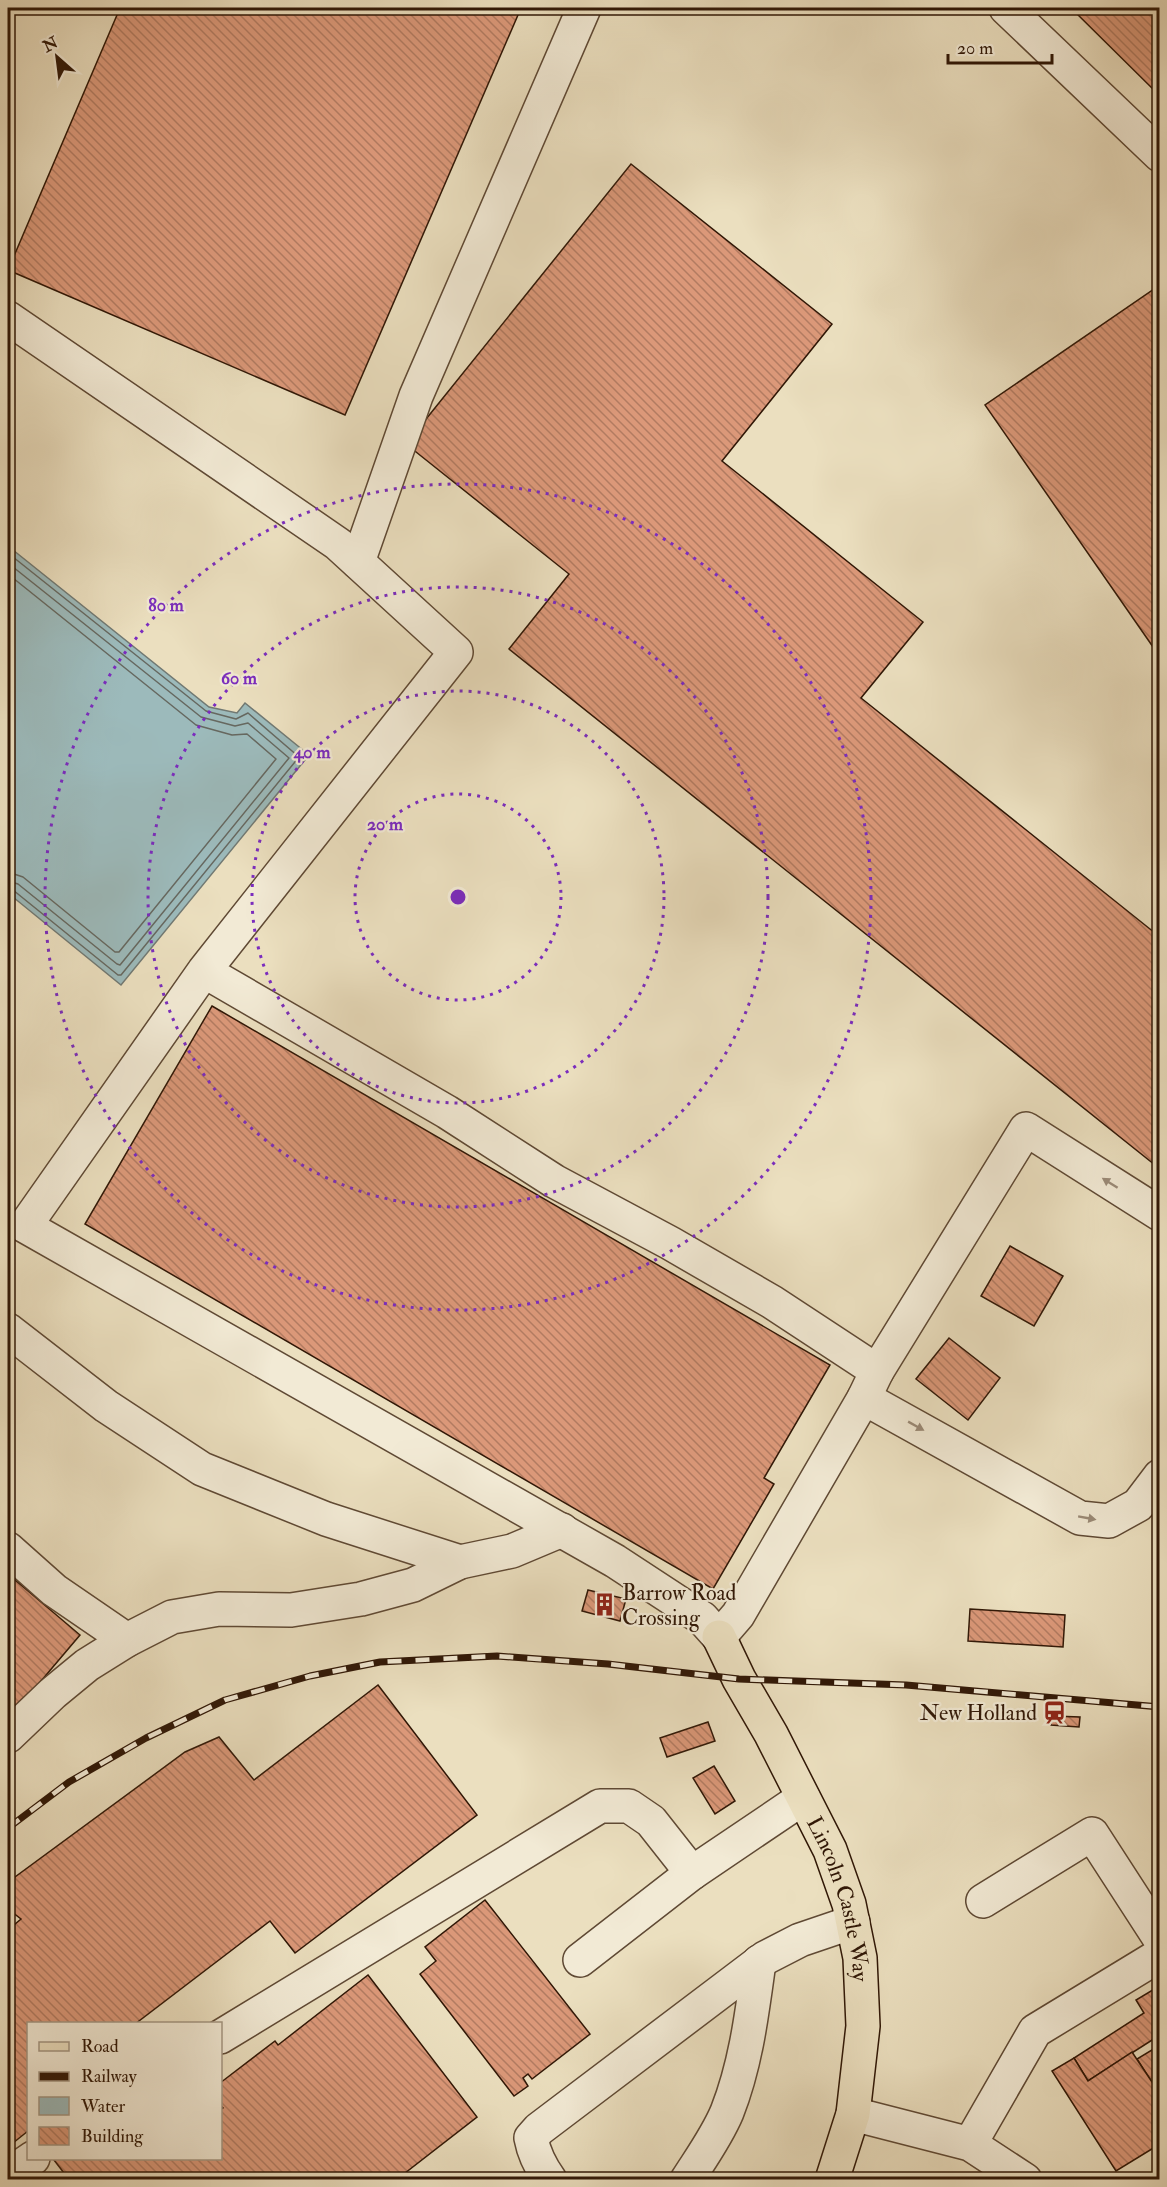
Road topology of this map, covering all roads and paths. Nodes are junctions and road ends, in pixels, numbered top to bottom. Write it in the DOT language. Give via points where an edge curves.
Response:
graph roads {
  1 [pos="584,8"];
  2 [pos="1006,8"];
  3 [pos="1160,155"];
  4 [pos="8,318"];
  5 [pos="358,562"];
  6 [pos="204,970"];
  7 [pos="1160,1214"];
  8 [pos="8,1330"];
  9 [pos="871,1384"];
  10 [pos="1160,1476"];
  11 [pos="562,1530"];
  12 [pos="8,1549"];
  13 [pos="460,1562"];
  14 [pos="719,1637"];
  15 [pos="127,1640"];
  16 [pos="8,1736"];
  17 [pos="804,1798"];
  18 [pos="692,1873"];
  19 [pos="983,1901"];
  20 [pos="853,1922"];
  21 [pos="1160,1939"];
  22 [pos="1160,1955"];
  23 [pos="580,1960"];
  24 [pos="759,1962"];
  25 [pos="222,2036"];
  26 [pos="853,2114"];
  27 [pos="970,2144"];
  28 [pos="30,2160"];
  29 [pos="8,2175"];
  30 [pos="550,2180"];
  31 [pos="687,2180"];
  32 [pos="832,2180"];
  33 [pos="1025,2180"];
  1 -- 5 [label="street" via="416,396"];
  2 -- 3 [label="street"];
  4 -- 5 [label="street" via="338,544"];
  5 -- 6 [label="street" via="456,652"];
  6 -- 9 [label="street" via="447,1112 554,1180 772,1302 836,1346"];
  6 -- 11 [label="street" via="25,1226"];
  7 -- 9 [label="street, one-way" via="1026,1129"];
  8 -- 13 [label="street" via="106,1406 202,1469 326,1519"];
  9 -- 10 [label="street, one-way" via="1080,1518 1109,1521 1138,1505"];
  9 -- 14 [label="street" via="738,1615"];
  11 -- 13 [label="street" via="512,1551"];
  11 -- 14 [label="street" via="702,1618"];
  12 -- 15 [label="street" via="54,1590"];
  13 -- 15 [label="street" via="413,1585 361,1599 291,1610 219,1609 172,1617"];
  14 -- 17 [label="main road, Lincoln Castle Way"];
  15 -- 16 [label="street" via="87,1665"];
  17 -- 18 [label="street"];
  17 -- 20 [label="main road, Lincoln Castle Way" via="830,1850"];
  18 -- 23 [label="street"];
  18 -- 25 [label="street" via="651,1821 629,1806 600,1806"];
  19 -- 21 [label="street" via="1092,1834"];
  20 -- 24 [label="street" via="800,1940"];
  20 -- 26 [label="main road, Lincoln Castle Way" via="860,1958 863,2026"];
  22 -- 27 [label="street" via="1035,2031"];
  24 -- 30 [label="street" via="539,2129 531,2138 533,2150"];
  24 -- 31 [label="street" via="749,2037 737,2080 726,2113"];
  26 -- 27 [label="street"];
  26 -- 32 [label="main road, Lincoln Castle Way"];
  27 -- 33 [label="street"];
  28 -- 29 [label="street"];
}
